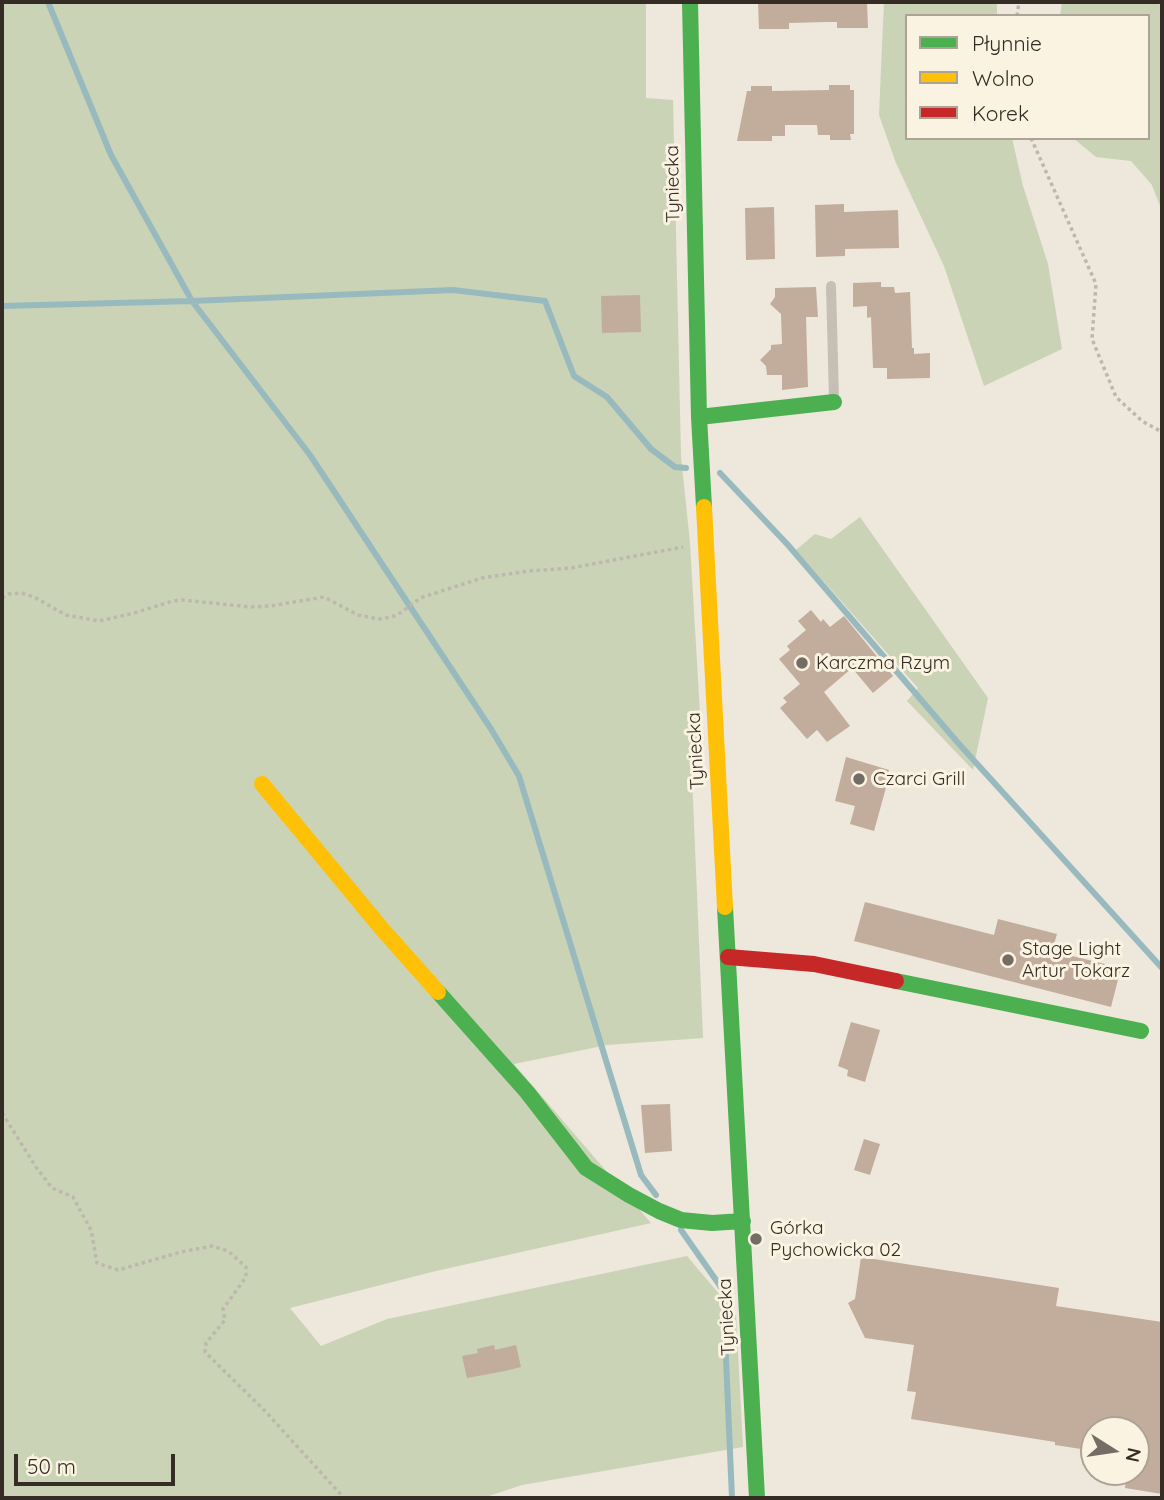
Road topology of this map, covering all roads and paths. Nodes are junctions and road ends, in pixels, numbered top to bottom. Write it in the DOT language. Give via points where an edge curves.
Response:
graph roads {
  1 [pos="690,2"];
  2 [pos="1032,140"];
  3 [pos="831,286"];
  4 [pos="834,402"];
  5 [pos="699,417"];
  6 [pos="1162,432"];
  7 [pos="705,542"];
  8 [pos="2,598"];
  9 [pos="262,784"];
  10 [pos="728,957"];
  11 [pos="1141,1031"];
  12 [pos="2,1114"];
  13 [pos="743,1221"];
  14 [pos="344,1498"];
  15 [pos="757,1498"];
  1 -- 5 [label="street, Tyniecka"];
  2 -- 6 [label="path" via="1096,284 1092,339 1116,397"];
  3 -- 4 [label="lane"];
  4 -- 5 [label="street"];
  5 -- 7 [label="street, Tyniecka"];
  7 -- 8 [label="path" via="571,568 482,578 423,597 392,617 379,619 358,615 324,597 251,607 182,600 99,621 66,615 21,593"];
  7 -- 10 [label="street, Tyniecka"];
  9 -- 13 [label="street" via="398,948 527,1092 586,1168 681,1220"];
  10 -- 11 [label="street" via="814,964"];
  10 -- 13 [label="street, Tyniecka"];
  12 -- 14 [label="path" via="52,1188 73,1197 91,1230 97,1264 118,1270 212,1246 228,1251 246,1267 246,1277 223,1309 225,1320 206,1343 205,1352"];
  13 -- 15 [label="street, Tyniecka"];
}
